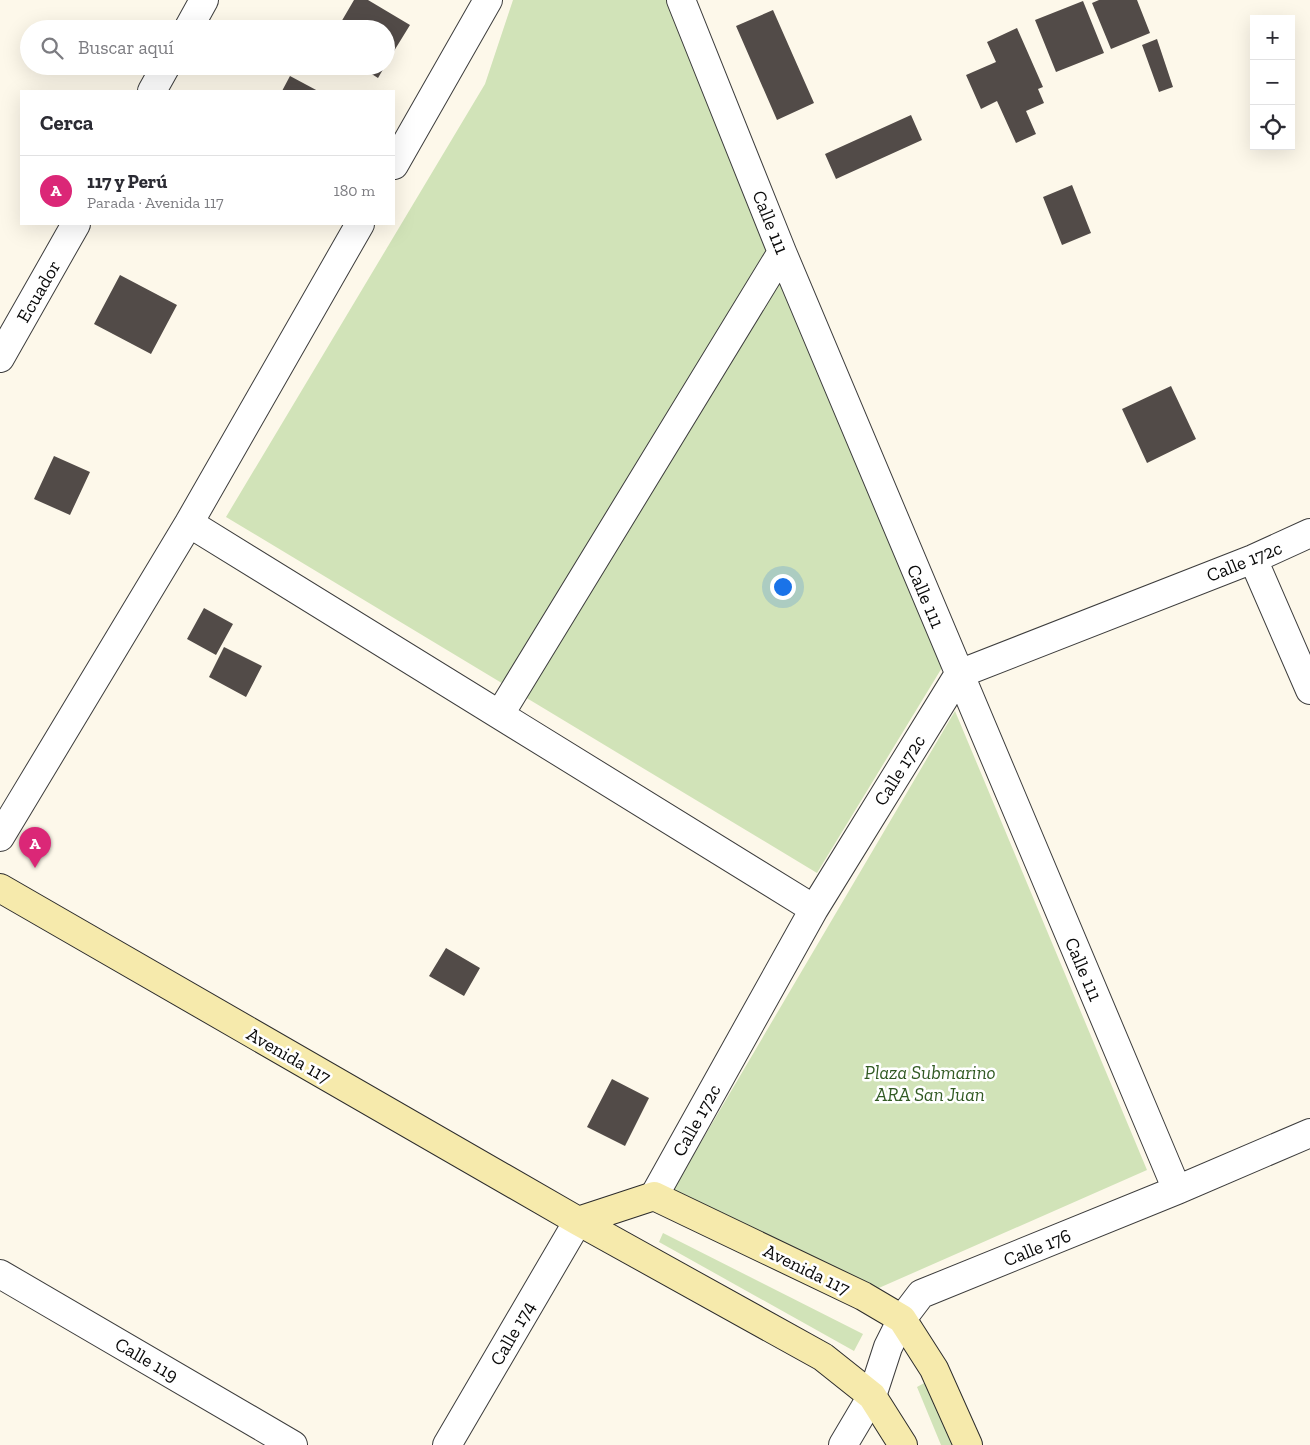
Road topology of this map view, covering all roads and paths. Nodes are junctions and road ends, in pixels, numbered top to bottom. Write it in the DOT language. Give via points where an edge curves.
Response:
graph roads {
  1 [pos="204,0"];
  2 [pos="488,0"];
  3 [pos="681,0"];
  4 [pos="193,20"];
  5 [pos="161,75"];
  6 [pos="153,90"];
  7 [pos="395,163"];
  8 [pos="75,225"];
  9 [pos="359,225"];
  10 [pos="782,252"];
  11 [pos="0,358"];
  12 [pos="189,523"];
  13 [pos="1310,533"];
  14 [pos="1253,559"];
  15 [pos="959,674"];
  16 [pos="1310,690"];
  17 [pos="500,714"];
  18 [pos="0,837"];
  19 [pos="0,888"];
  20 [pos="814,909"];
  21 [pos="1310,1133"];
  22 [pos="1177,1190"];
  23 [pos="654,1196"];
  24 [pos="578,1221"];
  25 [pos="0,1274"];
  26 [pos="902,1319"];
  27 [pos="872,1396"];
  28 [pos="293,1445"];
  29 [pos="447,1445"];
  30 [pos="843,1445"];
  31 [pos="903,1445"];
  32 [pos="968,1445"];
  1 -- 4 [label="street"];
  2 -- 7 [label="street"];
  3 -- 10 [label="street, Calle 111"];
  5 -- 6 [label="street"];
  8 -- 11 [label="street, Ecuador"];
  9 -- 12 [label="street"];
  10 -- 15 [label="street, Calle 111"];
  10 -- 17 [label="street"];
  12 -- 17 [label="street"];
  12 -- 18 [label="street"];
  13 -- 14 [label="street, Calle 172c"];
  14 -- 15 [label="street, Calle 172c"];
  14 -- 16 [label="street"];
  15 -- 20 [label="street, Calle 172c"];
  15 -- 22 [label="street, Calle 111"];
  17 -- 20 [label="street"];
  19 -- 24 [label="main road, Avenida 117"];
  20 -- 23 [label="street, Calle 172c"];
  21 -- 22 [label="street, Calle 176"];
  22 -- 26 [label="street, Calle 176" via="921,1294"];
  23 -- 24 [label="main road"];
  23 -- 26 [label="main road, Avenida 117" via="863,1296"];
  24 -- 27 [label="main road, Avenida 117" via="824,1357"];
  24 -- 29 [label="street, Calle 174"];
  25 -- 28 [label="street, Calle 119"];
  26 -- 27 [label="street, Calle 176" via="888,1347"];
  26 -- 32 [label="main road, Avenida 117" via="934,1369"];
  27 -- 30 [label="street, Calle 176"];
  27 -- 31 [label="main road, Avenida 117"];
}
